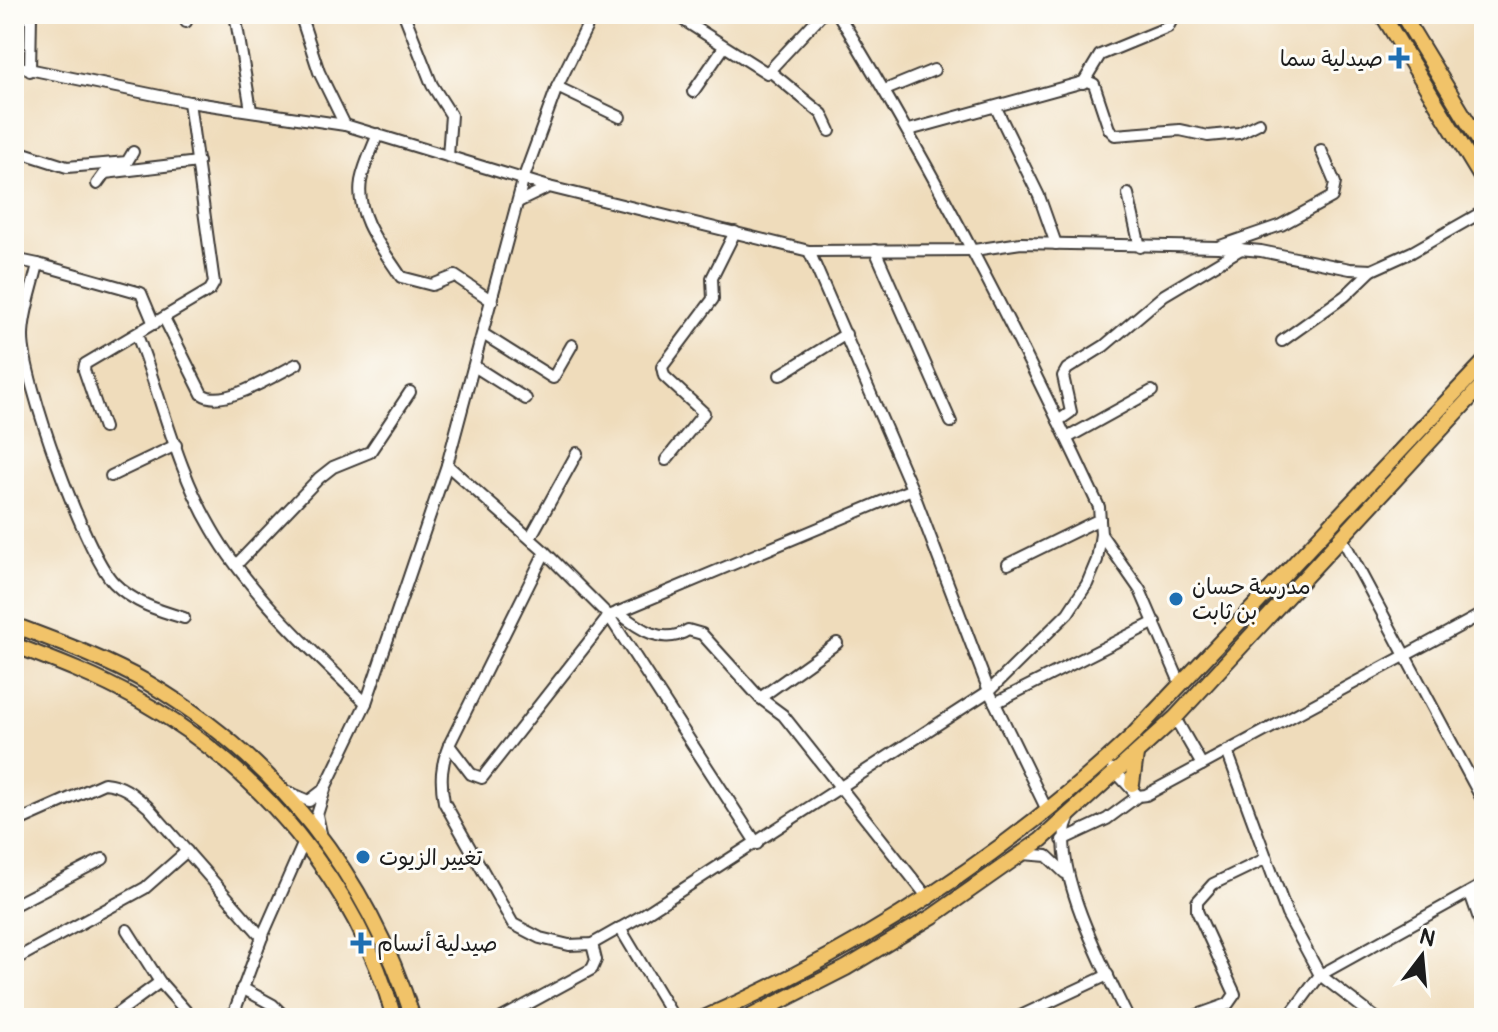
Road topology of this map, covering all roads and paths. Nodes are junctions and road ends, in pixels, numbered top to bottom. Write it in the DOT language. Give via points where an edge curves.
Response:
graph roads {
  1 [pos="31,14"];
  2 [pos="235,14"];
  3 [pos="300,14"];
  4 [pos="404,14"];
  5 [pos="593,14"];
  6 [pos="674,14"];
  7 [pos="822,14"];
  8 [pos="838,14"];
  9 [pos="1175,14"];
  10 [pos="1382,14"];
  11 [pos="1402,14"];
  12 [pos="724,47"];
  13 [pos="14,66"];
  14 [pos="934,70"];
  15 [pos="30,71"];
  16 [pos="771,72"];
  17 [pos="1083,83"];
  18 [pos="557,87"];
  19 [pos="885,90"];
  20 [pos="693,92"];
  21 [pos="189,102"];
  22 [pos="996,108"];
  23 [pos="251,110"];
  24 [pos="620,117"];
  25 [pos="1259,123"];
  26 [pos="345,125"];
  27 [pos="909,130"];
  28 [pos="830,131"];
  29 [pos="378,134"];
  30 [pos="1484,149"];
  31 [pos="14,150"];
  32 [pos="1321,150"];
  33 [pos="133,152"];
  34 [pos="448,156"];
  35 [pos="198,162"];
  36 [pos="524,177"];
  37 [pos="1484,182"];
  38 [pos="97,184"];
  39 [pos="549,187"];
  40 [pos="1128,194"];
  41 [pos="14,202"];
  42 [pos="518,202"];
  43 [pos="1484,211"];
  44 [pos="15,217"];
  45 [pos="735,232"];
  46 [pos="1056,244"];
  47 [pos="1140,247"];
  48 [pos="1218,247"];
  49 [pos="1241,249"];
  50 [pos="875,250"];
  51 [pos="974,250"];
  52 [pos="809,251"];
  53 [pos="14,259"];
  54 [pos="38,264"];
  55 [pos="1372,270"];
  56 [pos="492,301"];
  57 [pos="164,318"];
  58 [pos="20,319"];
  59 [pos="154,324"];
  60 [pos="483,334"];
  61 [pos="846,334"];
  62 [pos="137,335"];
  63 [pos="1282,341"];
  64 [pos="572,345"];
  65 [pos="1484,362"];
  66 [pos="297,364"];
  67 [pos="474,366"];
  68 [pos="780,375"];
  69 [pos="1484,383"];
  70 [pos="1152,391"];
  71 [pos="410,392"];
  72 [pos="526,399"];
  73 [pos="1058,421"];
  74 [pos="951,422"];
  75 [pos="104,428"];
  76 [pos="1067,438"];
  77 [pos="176,445"];
  78 [pos="577,453"];
  79 [pos="666,460"];
  80 [pos="447,465"];
  81 [pos="111,476"];
  82 [pos="912,489"];
  83 [pos="1100,519"];
  84 [pos="1101,534"];
  85 [pos="530,538"];
  86 [pos="1342,538"];
  87 [pos="545,552"];
  88 [pos="237,564"];
  89 [pos="1008,564"];
  90 [pos="1484,613"];
  91 [pos="614,614"];
  92 [pos="184,618"];
  93 [pos="1155,622"];
  94 [pos="17,626"];
  95 [pos="837,643"];
  96 [pos="14,645"];
  97 [pos="1404,658"];
  98 [pos="1181,685"];
  99 [pos="989,691"];
  100 [pos="760,698"];
  101 [pos="366,703"];
  102 [pos="995,703"];
  103 [pos="1175,718"];
  104 [pos="449,745"];
  105 [pos="1227,751"];
  106 [pos="1136,755"];
  107 [pos="1109,757"];
  108 [pos="1202,765"];
  109 [pos="1119,771"];
  110 [pos="326,786"];
  111 [pos="841,787"];
  112 [pos="283,788"];
  113 [pos="1100,788"];
  114 [pos="1133,791"];
  115 [pos="1484,803"];
  116 [pos="1047,810"];
  117 [pos="1071,814"];
  118 [pos="14,823"];
  119 [pos="322,835"];
  120 [pos="1062,840"];
  121 [pos="304,842"];
  122 [pos="757,844"];
  123 [pos="187,851"];
  124 [pos="1023,854"];
  125 [pos="1267,858"];
  126 [pos="103,859"];
  127 [pos="1067,874"];
  128 [pos="1484,884"];
  129 [pos="1470,893"];
  130 [pos="929,899"];
  131 [pos="14,905"];
  132 [pos="620,928"];
  133 [pos="127,930"];
  134 [pos="1484,933"];
  135 [pos="262,937"];
  136 [pos="592,944"];
  137 [pos="14,960"];
  138 [pos="1108,975"];
  139 [pos="1320,975"];
  140 [pos="160,982"];
  141 [pos="242,988"];
  142 [pos="1484,1014"];
  143 [pos="111,1018"];
  144 [pos="192,1018"];
  145 [pos="232,1018"];
  146 [pos="286,1018"];
  147 [pos="394,1018"];
  148 [pos="413,1018"];
  149 [pos="502,1018"];
  150 [pos="674,1018"];
  151 [pos="704,1018"];
  152 [pos="748,1018"];
  153 [pos="1016,1018"];
  154 [pos="1128,1018"];
  155 [pos="1189,1018"];
  156 [pos="1288,1018"];
  157 [pos="1376,1018"];
  158 [pos="1476,1018"];
  1 -- 15 [label="street"];
  2 -- 23 [label="street"];
  3 -- 26 [label="street" via="319,72"];
  4 -- 34 [label="street" via="432,85 451,115"];
  5 -- 18 [label="street"];
  6 -- 12 [label="street"];
  7 -- 16 [label="street"];
  8 -- 19 [label="street"];
  9 -- 17 [label="street" via="1168,27 1100,55"];
  10 -- 37 [label="main road"];
  11 -- 30 [label="main road"];
  12 -- 16 [label="street" via="761,72"];
  12 -- 20 [label="street"];
  13 -- 15 [label="street"];
  14 -- 19 [label="street"];
  15 -- 21 [label="street"];
  16 -- 28 [label="street" via="822,114"];
  17 -- 22 [label="street"];
  17 -- 25 [label="street" via="1094,84 1115,135 1180,130 1208,136 1239,133"];
  18 -- 24 [label="street"];
  18 -- 36 [label="street"];
  19 -- 27 [label="street"];
  21 -- 23 [label="street"];
  21 -- 35 [label="street"];
  22 -- 27 [label="street"];
  22 -- 46 [label="street"];
  23 -- 26 [label="street"];
  26 -- 29 [label="street"];
  27 -- 51 [label="street"];
  29 -- 34 [label="street"];
  29 -- 56 [label="street" via="361,181 361,204 401,277 432,285 455,276"];
  31 -- 33 [label="street" via="76,168 127,162"];
  32 -- 48 [label="street" via="1335,183 1332,197 1281,225"];
  34 -- 36 [label="street"];
  35 -- 38 [label="street" via="105,173"];
  35 -- 57 [label="street" via="214,283"];
  36 -- 39 [label="street"];
  36 -- 42 [label="street"];
  39 -- 42 [label="street"];
  39 -- 45 [label="street"];
  40 -- 47 [label="street"];
  41 -- 44 [label="street"];
  42 -- 56 [label="street"];
  43 -- 55 [label="street"];
  45 -- 52 [label="street"];
  45 -- 79 [label="street" via="712,278 713,299 662,367 664,376 704,413"];
  46 -- 47 [label="street"];
  46 -- 51 [label="street"];
  47 -- 48 [label="street"];
  48 -- 49 [label="street"];
  49 -- 55 [label="street"];
  49 -- 73 [label="street" via="1164,295 1064,372 1071,412"];
  50 -- 51 [label="street"];
  50 -- 52 [label="street"];
  50 -- 74 [label="street"];
  51 -- 73 [label="street"];
  52 -- 61 [label="street"];
  53 -- 54 [label="street"];
  54 -- 58 [label="street"];
  54 -- 59 [label="street" via="141,293"];
  55 -- 63 [label="street"];
  56 -- 60 [label="street"];
  57 -- 59 [label="street"];
  57 -- 66 [label="street" via="202,394 211,399 232,396"];
  58 -- 92 [label="street" via="36,406 110,580 151,609"];
  59 -- 62 [label="street"];
  60 -- 64 [label="street" via="553,378"];
  60 -- 67 [label="street"];
  61 -- 68 [label="street"];
  61 -- 82 [label="street"];
  62 -- 75 [label="street" via="84,367"];
  62 -- 77 [label="street"];
  65 -- 98 [label="main road"];
  67 -- 72 [label="street"];
  67 -- 80 [label="street"];
  69 -- 86 [label="main road"];
  70 -- 76 [label="street"];
  71 -- 88 [label="street" via="370,452 319,478"];
  73 -- 76 [label="street"];
  76 -- 83 [label="street"];
  77 -- 81 [label="street"];
  77 -- 88 [label="street" via="212,531"];
  78 -- 85 [label="street"];
  80 -- 85 [label="street"];
  80 -- 101 [label="street"];
  82 -- 91 [label="street"];
  82 -- 99 [label="street"];
  83 -- 84 [label="street"];
  83 -- 89 [label="street"];
  84 -- 93 [label="street"];
  84 -- 99 [label="street" via="1087,584 1068,613"];
  85 -- 87 [label="street"];
  86 -- 97 [label="street"];
  86 -- 103 [label="main road"];
  87 -- 91 [label="street"];
  87 -- 104 [label="street"];
  88 -- 101 [label="street" via="312,651"];
  90 -- 97 [label="street"];
  91 -- 100 [label="street" via="665,638 688,630 702,634"];
  91 -- 104 [label="street" via="485,776 471,774"];
  91 -- 122 [label="street"];
  93 -- 98 [label="street"];
  93 -- 102 [label="street"];
  94 -- 96 [label="main road"];
  94 -- 112 [label="main road" via="145,682 216,730"];
  95 -- 100 [label="street"];
  96 -- 121 [label="main road" via="106,682 170,719 237,772"];
  97 -- 105 [label="street"];
  97 -- 115 [label="street"];
  98 -- 107 [label="main road"];
  99 -- 102 [label="street"];
  99 -- 111 [label="street"];
  100 -- 111 [label="street" via="783,715"];
  101 -- 110 [label="street"];
  102 -- 116 [label="street"];
  103 -- 106 [label="main road"];
  103 -- 108 [label="street"];
  104 -- 136 [label="street" via="442,763 444,802 513,924 540,938"];
  105 -- 108 [label="street"];
  105 -- 125 [label="street"];
  106 -- 109 [label="main road"];
  106 -- 114 [label="main road"];
  107 -- 109 [label="street"];
  107 -- 116 [label="main road"];
  108 -- 114 [label="street"];
  109 -- 113 [label="main road"];
  109 -- 114 [label="street"];
  110 -- 112 [label="street" via="309,801"];
  110 -- 119 [label="street" via="317,815"];
  111 -- 122 [label="street"];
  111 -- 130 [label="street"];
  112 -- 119 [label="main road"];
  113 -- 114 [label="main road"];
  113 -- 117 [label="main road"];
  114 -- 120 [label="street" via="1107,819"];
  116 -- 130 [label="main road"];
  117 -- 120 [label="street"];
  117 -- 124 [label="main road"];
  118 -- 123 [label="street" via="104,783 117,785 130,790"];
  119 -- 148 [label="main road" via="380,934"];
  120 -- 127 [label="street"];
  121 -- 135 [label="street"];
  121 -- 147 [label="main road" via="359,925"];
  122 -- 132 [label="street"];
  123 -- 135 [label="street"];
  123 -- 137 [label="street" via="145,888"];
  124 -- 127 [label="street" via="1047,856"];
  124 -- 152 [label="main road" via="846,968"];
  125 -- 139 [label="street" via="1287,914"];
  125 -- 155 [label="street" via="1213,884 1197,902 1235,994 1228,1004"];
  126 -- 131 [label="street"];
  127 -- 138 [label="street"];
  128 -- 129 [label="street"];
  129 -- 134 [label="street"];
  129 -- 139 [label="street"];
  130 -- 151 [label="main road" via="839,953"];
  132 -- 136 [label="street"];
  132 -- 150 [label="street"];
  133 -- 140 [label="street"];
  135 -- 141 [label="street"];
  136 -- 149 [label="street" via="592,969"];
  138 -- 153 [label="street"];
  138 -- 154 [label="street"];
  139 -- 156 [label="street"];
  139 -- 157 [label="street"];
  140 -- 143 [label="street"];
  140 -- 144 [label="street"];
  141 -- 145 [label="street"];
  141 -- 146 [label="street"];
  142 -- 158 [label="street"];
}
